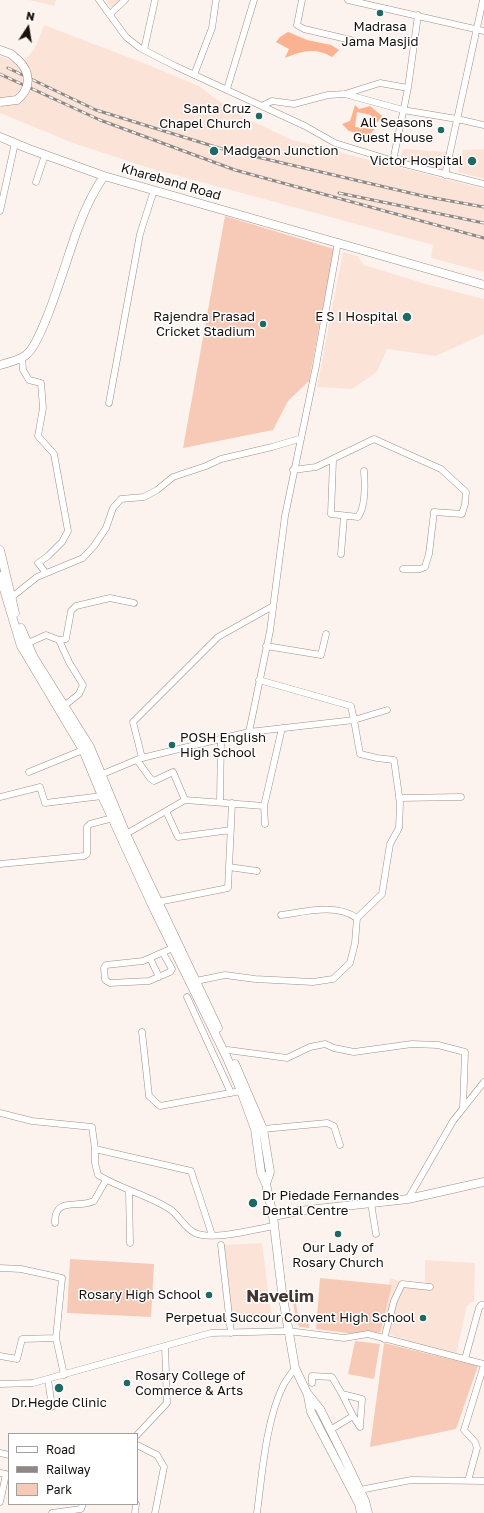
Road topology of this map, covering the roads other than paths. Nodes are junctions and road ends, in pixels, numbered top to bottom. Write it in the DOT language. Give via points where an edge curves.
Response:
graph roads {
  1 [pos="99,0"];
  2 [pos="125,0"];
  3 [pos="155,0"];
  4 [pos="216,0"];
  5 [pos="254,0"];
  6 [pos="302,0"];
  7 [pos="348,0"];
  8 [pos="483,0"];
  9 [pos="365,2"];
  10 [pos="110,14"];
  11 [pos="418,15"];
  12 [pos="476,29"];
  13 [pos="484,31"];
  14 [pos="351,40"];
  15 [pos="0,50"];
  16 [pos="144,50"];
  17 [pos="194,75"];
  18 [pos="408,88"];
  19 [pos="227,89"];
  20 [pos="345,94"];
  21 [pos="0,102"];
  22 [pos="262,106"];
  23 [pos="403,110"];
  24 [pos="457,119"];
  25 [pos="484,125"];
  26 [pos="0,137"];
  27 [pos="15,143"];
  28 [pos="45,155"];
  29 [pos="393,161"];
  30 [pos="445,175"];
  31 [pos="104,176"];
  32 [pos="36,182"];
  33 [pos="484,184"];
  34 [pos="154,190"];
  35 [pos="0,211"];
  36 [pos="338,242"];
  37 [pos="484,280"];
  38 [pos="484,285"];
  39 [pos="22,357"];
  40 [pos="0,364"];
  41 [pos="109,403"];
  42 [pos="300,439"];
  43 [pos="333,460"];
  44 [pos="293,470"];
  45 [pos="364,471"];
  46 [pos="344,516"];
  47 [pos="0,552"];
  48 [pos="341,554"];
  49 [pos="403,569"];
  50 [pos="46,573"];
  51 [pos="0,576"];
  52 [pos="12,597"];
  53 [pos="134,603"];
  54 [pos="273,606"];
  55 [pos="326,634"];
  56 [pos="59,640"];
  57 [pos="26,644"];
  58 [pos="266,646"];
  59 [pos="259,680"];
  60 [pos="64,706"];
  61 [pos="386,710"];
  62 [pos="354,720"];
  63 [pos="282,728"];
  64 [pos="249,732"];
  65 [pos="221,739"];
  66 [pos="83,750"];
  67 [pos="140,759"];
  68 [pos="29,772"];
  69 [pos="98,776"];
  70 [pos="102,796"];
  71 [pos="0,797"];
  72 [pos="461,797"];
  73 [pos="399,798"];
  74 [pos="185,800"];
  75 [pos="220,802"];
  76 [pos="232,803"];
  77 [pos="264,806"];
  78 [pos="166,811"];
  79 [pos="113,818"];
  80 [pos="265,824"];
  81 [pos="231,830"];
  82 [pos="126,834"];
  83 [pos="0,864"];
  84 [pos="229,867"];
  85 [pos="257,872"];
  86 [pos="158,902"];
  87 [pos="281,915"];
  88 [pos="357,918"];
  89 [pos="176,947"];
  90 [pos="162,953"];
  91 [pos="150,958"];
  92 [pos="182,967"];
  93 [pos="171,971"];
  94 [pos="159,977"];
  95 [pos="196,981"];
  96 [pos="187,997"];
  97 [pos="142,1032"];
  98 [pos="226,1051"];
  99 [pos="484,1082"];
  100 [pos="241,1091"];
  101 [pos="231,1093"];
  102 [pos="463,1108"];
  103 [pos="0,1113"];
  104 [pos="262,1129"];
  105 [pos="340,1145"];
  106 [pos="95,1149"];
  107 [pos="106,1180"];
  108 [pos="484,1182"];
  109 [pos="266,1184"];
  110 [pos="129,1191"];
  111 [pos="408,1199"];
  112 [pos="371,1203"];
  113 [pos="273,1216"];
  114 [pos="55,1222"];
  115 [pos="274,1226"];
  116 [pos="376,1234"];
  117 [pos="212,1235"];
  118 [pos="130,1243"];
  119 [pos="221,1245"];
  120 [pos="0,1268"];
  121 [pos="430,1287"];
  122 [pos="484,1305"];
  123 [pos="288,1331"];
  124 [pos="231,1333"];
  125 [pos="56,1338"];
  126 [pos="384,1339"];
  127 [pos="165,1346"];
  128 [pos="0,1356"];
  129 [pos="466,1359"];
  130 [pos="484,1364"];
  131 [pos="295,1368"];
  132 [pos="64,1375"];
  133 [pos="48,1379"];
  134 [pos="0,1384"];
  135 [pos="312,1384"];
  136 [pos="307,1394"];
  137 [pos="342,1394"];
  138 [pos="52,1407"];
  139 [pos="353,1416"];
  140 [pos="335,1427"];
  141 [pos="138,1434"];
  142 [pos="138,1446"];
  143 [pos="5,1474"];
  144 [pos="468,1481"];
  145 [pos="484,1481"];
  146 [pos="360,1490"];
  147 [pos="0,1502"];
  148 [pos="83,1505"];
  149 [pos="52,1513"];
  150 [pos="155,1513"];
  151 [pos="257,1513"];
  152 [pos="361,1513"];
  153 [pos="368,1513"];
  1 -- 10 [label="street"];
  2 -- 10 [label="street"];
  3 -- 16 [label="street"];
  4 -- 17 [label="street" via="212,28"];
  5 -- 19 [label="street"];
  6 -- 14 [label="street" via="296,25"];
  7 -- 9 [label="street"];
  8 -- 12 [label="street"];
  9 -- 11 [label="street"];
  10 -- 16 [label="street" via="126,37"];
  11 -- 12 [label="street"];
  11 -- 18 [label="street"];
  12 -- 13 [label="street"];
  12 -- 24 [label="street"];
  15 -- 21 [label="main road, bridge" via="19,61 26,70 28,79 22,96 13,102"];
  16 -- 17 [label="street"];
  17 -- 19 [label="street"];
  18 -- 20 [label="street" via="380,83"];
  18 -- 23 [label="street"];
  19 -- 22 [label="street"];
  20 -- 22 [label="street" via="294,104 272,101"];
  20 -- 23 [label="street"];
  22 -- 29 [label="street" via="335,143"];
  23 -- 24 [label="street"];
  23 -- 29 [label="street"];
  24 -- 25 [label="street"];
  24 -- 30 [label="street"];
  26 -- 27 [label="main road, Khareband Road"];
  27 -- 28 [label="main road, Khareband Road"];
  27 -- 35 [label="street"];
  28 -- 31 [label="main road, Khareband Road"];
  28 -- 32 [label="street"];
  29 -- 30 [label="street"];
  30 -- 33 [label="street"];
  31 -- 34 [label="main road, Khareband Road"];
  31 -- 39 [label="main road" via="92,193 35,344"];
  34 -- 36 [label="main road, Khareband Road"];
  34 -- 41 [label="street" via="140,234"];
  36 -- 37 [label="main road"];
  36 -- 38 [label="main road"];
  36 -- 42 [label="street"];
  39 -- 40 [label="main road"];
  39 -- 50 [label="street" via="23,370 29,380 41,383 43,408 38,436 54,454 68,530 62,542 38,562"];
  42 -- 44 [label="street"];
  42 -- 50 [label="street" via="221,459 173,478 144,497 121,499 113,508 106,528 83,558"];
  43 -- 44 [label="street" via="316,467"];
  43 -- 46 [label="street" via="331,514"];
  43 -- 49 [label="street" via="374,439 441,469 466,492 462,514 434,512 425,567"];
  44 -- 54 [label="street"];
  45 -- 46 [label="street" via="361,512 358,517"];
  46 -- 48 [label="street"];
  47 -- 52 [label="main road"];
  50 -- 52 [label="street"];
  51 -- 66 [label="main road" via="21,646"];
  52 -- 57 [label="main road"];
  53 -- 56 [label="street" via="110,598 76,606 71,611 66,639"];
  54 -- 58 [label="street"];
  54 -- 67 [label="street" via="218,637 132,722"];
  55 -- 58 [label="street" via="321,655"];
  56 -- 57 [label="street" via="46,635"];
  56 -- 60 [label="street" via="83,685 80,694"];
  57 -- 60 [label="main road"];
  58 -- 59 [label="street"];
  59 -- 62 [label="street" via="351,706"];
  59 -- 64 [label="street"];
  60 -- 69 [label="main road" via="90,747"];
  61 -- 62 [label="street"];
  62 -- 63 [label="street"];
  62 -- 73 [label="street" via="360,754 394,760"];
  63 -- 64 [label="street"];
  63 -- 77 [label="street"];
  64 -- 65 [label="street"];
  65 -- 67 [label="street"];
  65 -- 75 [label="street"];
  66 -- 68 [label="street"];
  66 -- 69 [label="main road"];
  67 -- 69 [label="street"];
  67 -- 74 [label="street" via="154,781 174,772"];
  69 -- 70 [label="main road"];
  69 -- 82 [label="main road"];
  70 -- 71 [label="street" via="45,803 40,787"];
  70 -- 79 [label="main road"];
  72 -- 73 [label="street"];
  73 -- 88 [label="street" via="399,828 390,844 382,894"];
  74 -- 75 [label="street"];
  74 -- 78 [label="street"];
  75 -- 76 [label="street"];
  76 -- 77 [label="street"];
  76 -- 81 [label="street"];
  77 -- 80 [label="street"];
  78 -- 81 [label="street" via="178,836"];
  78 -- 82 [label="street"];
  79 -- 83 [label="street" via="87,827 88,850 84,856"];
  79 -- 89 [label="main road"];
  81 -- 84 [label="street"];
  82 -- 86 [label="main road"];
  84 -- 85 [label="street"];
  84 -- 86 [label="street" via="228,888"];
  86 -- 89 [label="main road"];
  87 -- 88 [label="street" via="326,909"];
  88 -- 95 [label="street" via="350,964 332,979 313,982 224,975"];
  89 -- 90 [label="street"];
  89 -- 92 [label="main road"];
  89 -- 95 [label="main road"];
  90 -- 91 [label="street"];
  90 -- 93 [label="street"];
  91 -- 94 [label="street"];
  91 -- 94 [label="street" via="106,965 104,980 110,983 149,981"];
  92 -- 93 [label="street"];
  92 -- 98 [label="main road"];
  93 -- 94 [label="street"];
  95 -- 98 [label="main road"];
  96 -- 101 [label="street"];
  97 -- 101 [label="street" via="149,1096 160,1106"];
  98 -- 100 [label="main road"];
  98 -- 102 [label="street" via="287,1058 310,1047 325,1044 354,1052 412,1044 459,1050 465,1052"];
  98 -- 104 [label="main road"];
  99 -- 102 [label="street"];
  100 -- 101 [label="street"];
  100 -- 109 [label="main road" via="255,1129 261,1174"];
  102 -- 111 [label="street"];
  103 -- 106 [label="street" via="32,1121 92,1128"];
  104 -- 105 [label="street" via="327,1123 334,1126"];
  104 -- 109 [label="main road" via="270,1172"];
  106 -- 107 [label="street" via="94,1163 98,1175"];
  106 -- 117 [label="street" via="191,1171"];
  107 -- 110 [label="street"];
  107 -- 114 [label="street" via="94,1201 58,1208"];
  108 -- 111 [label="main road"];
  109 -- 113 [label="main road"];
  110 -- 117 [label="street" via="169,1208 194,1233"];
  110 -- 118 [label="street"];
  111 -- 112 [label="main road"];
  112 -- 113 [label="main road"];
  112 -- 116 [label="street"];
  113 -- 115 [label="main road"];
  115 -- 117 [label="street"];
  115 -- 123 [label="main road"];
  119 -- 124 [label="street"];
  120 -- 125 [label="street" via="21,1269 62,1278"];
  121 -- 126 [label="street" via="402,1284 394,1301"];
  122 -- 129 [label="street" via="481,1304 479,1308"];
  123 -- 124 [label="street"];
  123 -- 126 [label="street" via="344,1338 368,1334"];
  123 -- 131 [label="main road"];
  124 -- 127 [label="street" via="211,1333"];
  125 -- 128 [label="street" via="22,1339 17,1359"];
  125 -- 132 [label="street"];
  126 -- 129 [label="street"];
  127 -- 132 [label="street"];
  127 -- 141 [label="street" via="167,1403"];
  129 -- 130 [label="street"];
  130 -- 144 [label="street" via="464,1430 477,1448"];
  131 -- 136 [label="main road"];
  131 -- 151 [label="street" via="283,1386 276,1406 268,1437"];
  132 -- 133 [label="street"];
  133 -- 134 [label="street"];
  133 -- 138 [label="street"];
  135 -- 137 [label="street" via="312,1376 332,1377"];
  136 -- 146 [label="main road" via="320,1409"];
  136 -- 152 [label="main road" via="311,1412 359,1504"];
  137 -- 139 [label="street"];
  137 -- 139 [label="street" via="362,1399 360,1426"];
  139 -- 140 [label="street"];
  142 -- 150 [label="street" via="157,1455 164,1467"];
  143 -- 147 [label="street"];
  144 -- 145 [label="street"];
  144 -- 146 [label="street" via="411,1480"];
  146 -- 153 [label="main road"];
  148 -- 149 [label="street" via="81,1509"];
}
